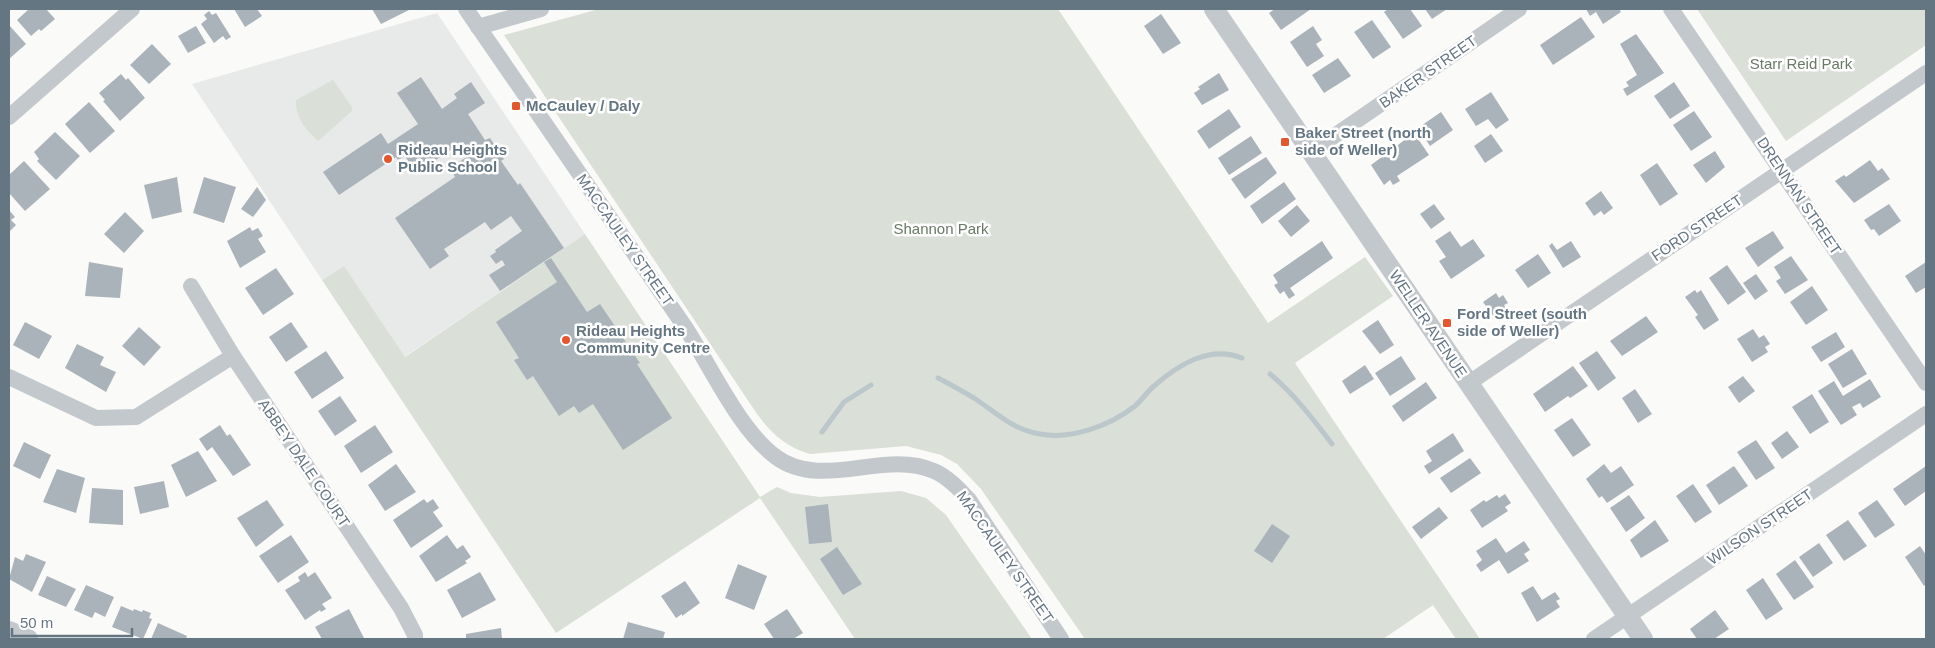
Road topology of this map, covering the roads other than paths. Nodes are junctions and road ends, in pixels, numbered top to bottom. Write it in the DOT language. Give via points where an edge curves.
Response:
graph roads {
  1 [pos="132,9"];
  2 [pos="466,9"];
  3 [pos="541,9"];
  4 [pos="1214,9"];
  5 [pos="1519,9"];
  6 [pos="1671,9"];
  7 [pos="478,27"];
  8 [pos="1926,73"];
  9 [pos="9,117"];
  10 [pos="1311,152"];
  11 [pos="1782,171"];
  12 [pos="191,286"];
  13 [pos="233,356"];
  14 [pos="9,378"];
  15 [pos="1468,383"];
  16 [pos="1926,383"];
  17 [pos="1926,414"];
  18 [pos="1628,617"];
  19 [pos="9,631"];
  20 [pos="28,639"];
  21 [pos="415,639"];
  22 [pos="1062,639"];
  23 [pos="1594,639"];
  24 [pos="1643,639"];
  1 -- 9 [label="street"];
  2 -- 7 [label="street, MACCAULEY STREET"];
  3 -- 7 [label="street"];
  4 -- 10 [label="street, WELLER AVENUE"];
  5 -- 10 [label="street, BAKER STREET"];
  6 -- 11 [label="street, DRENNAN STREET"];
  7 -- 22 [label="street, MACCAULEY STREET" via="664,296 763,446 789,465 809,470 896,464 936,472 968,500"];
  8 -- 11 [label="street, FORD STREET"];
  10 -- 15 [label="street, WELLER AVENUE"];
  11 -- 15 [label="street, FORD STREET"];
  11 -- 16 [label="street, DRENNAN STREET"];
  12 -- 13 [label="street, ABBEY DALE COURT"];
  13 -- 14 [label="street" via="136,417 96,418"];
  13 -- 21 [label="street, ABBEY DALE COURT" via="401,608"];
  15 -- 18 [label="street, WELLER AVENUE"];
  17 -- 18 [label="street, WILSON STREET"];
  18 -- 23 [label="street, WILSON STREET"];
  18 -- 24 [label="street, WELLER AVENUE"];
  19 -- 20 [label="street"];
}
